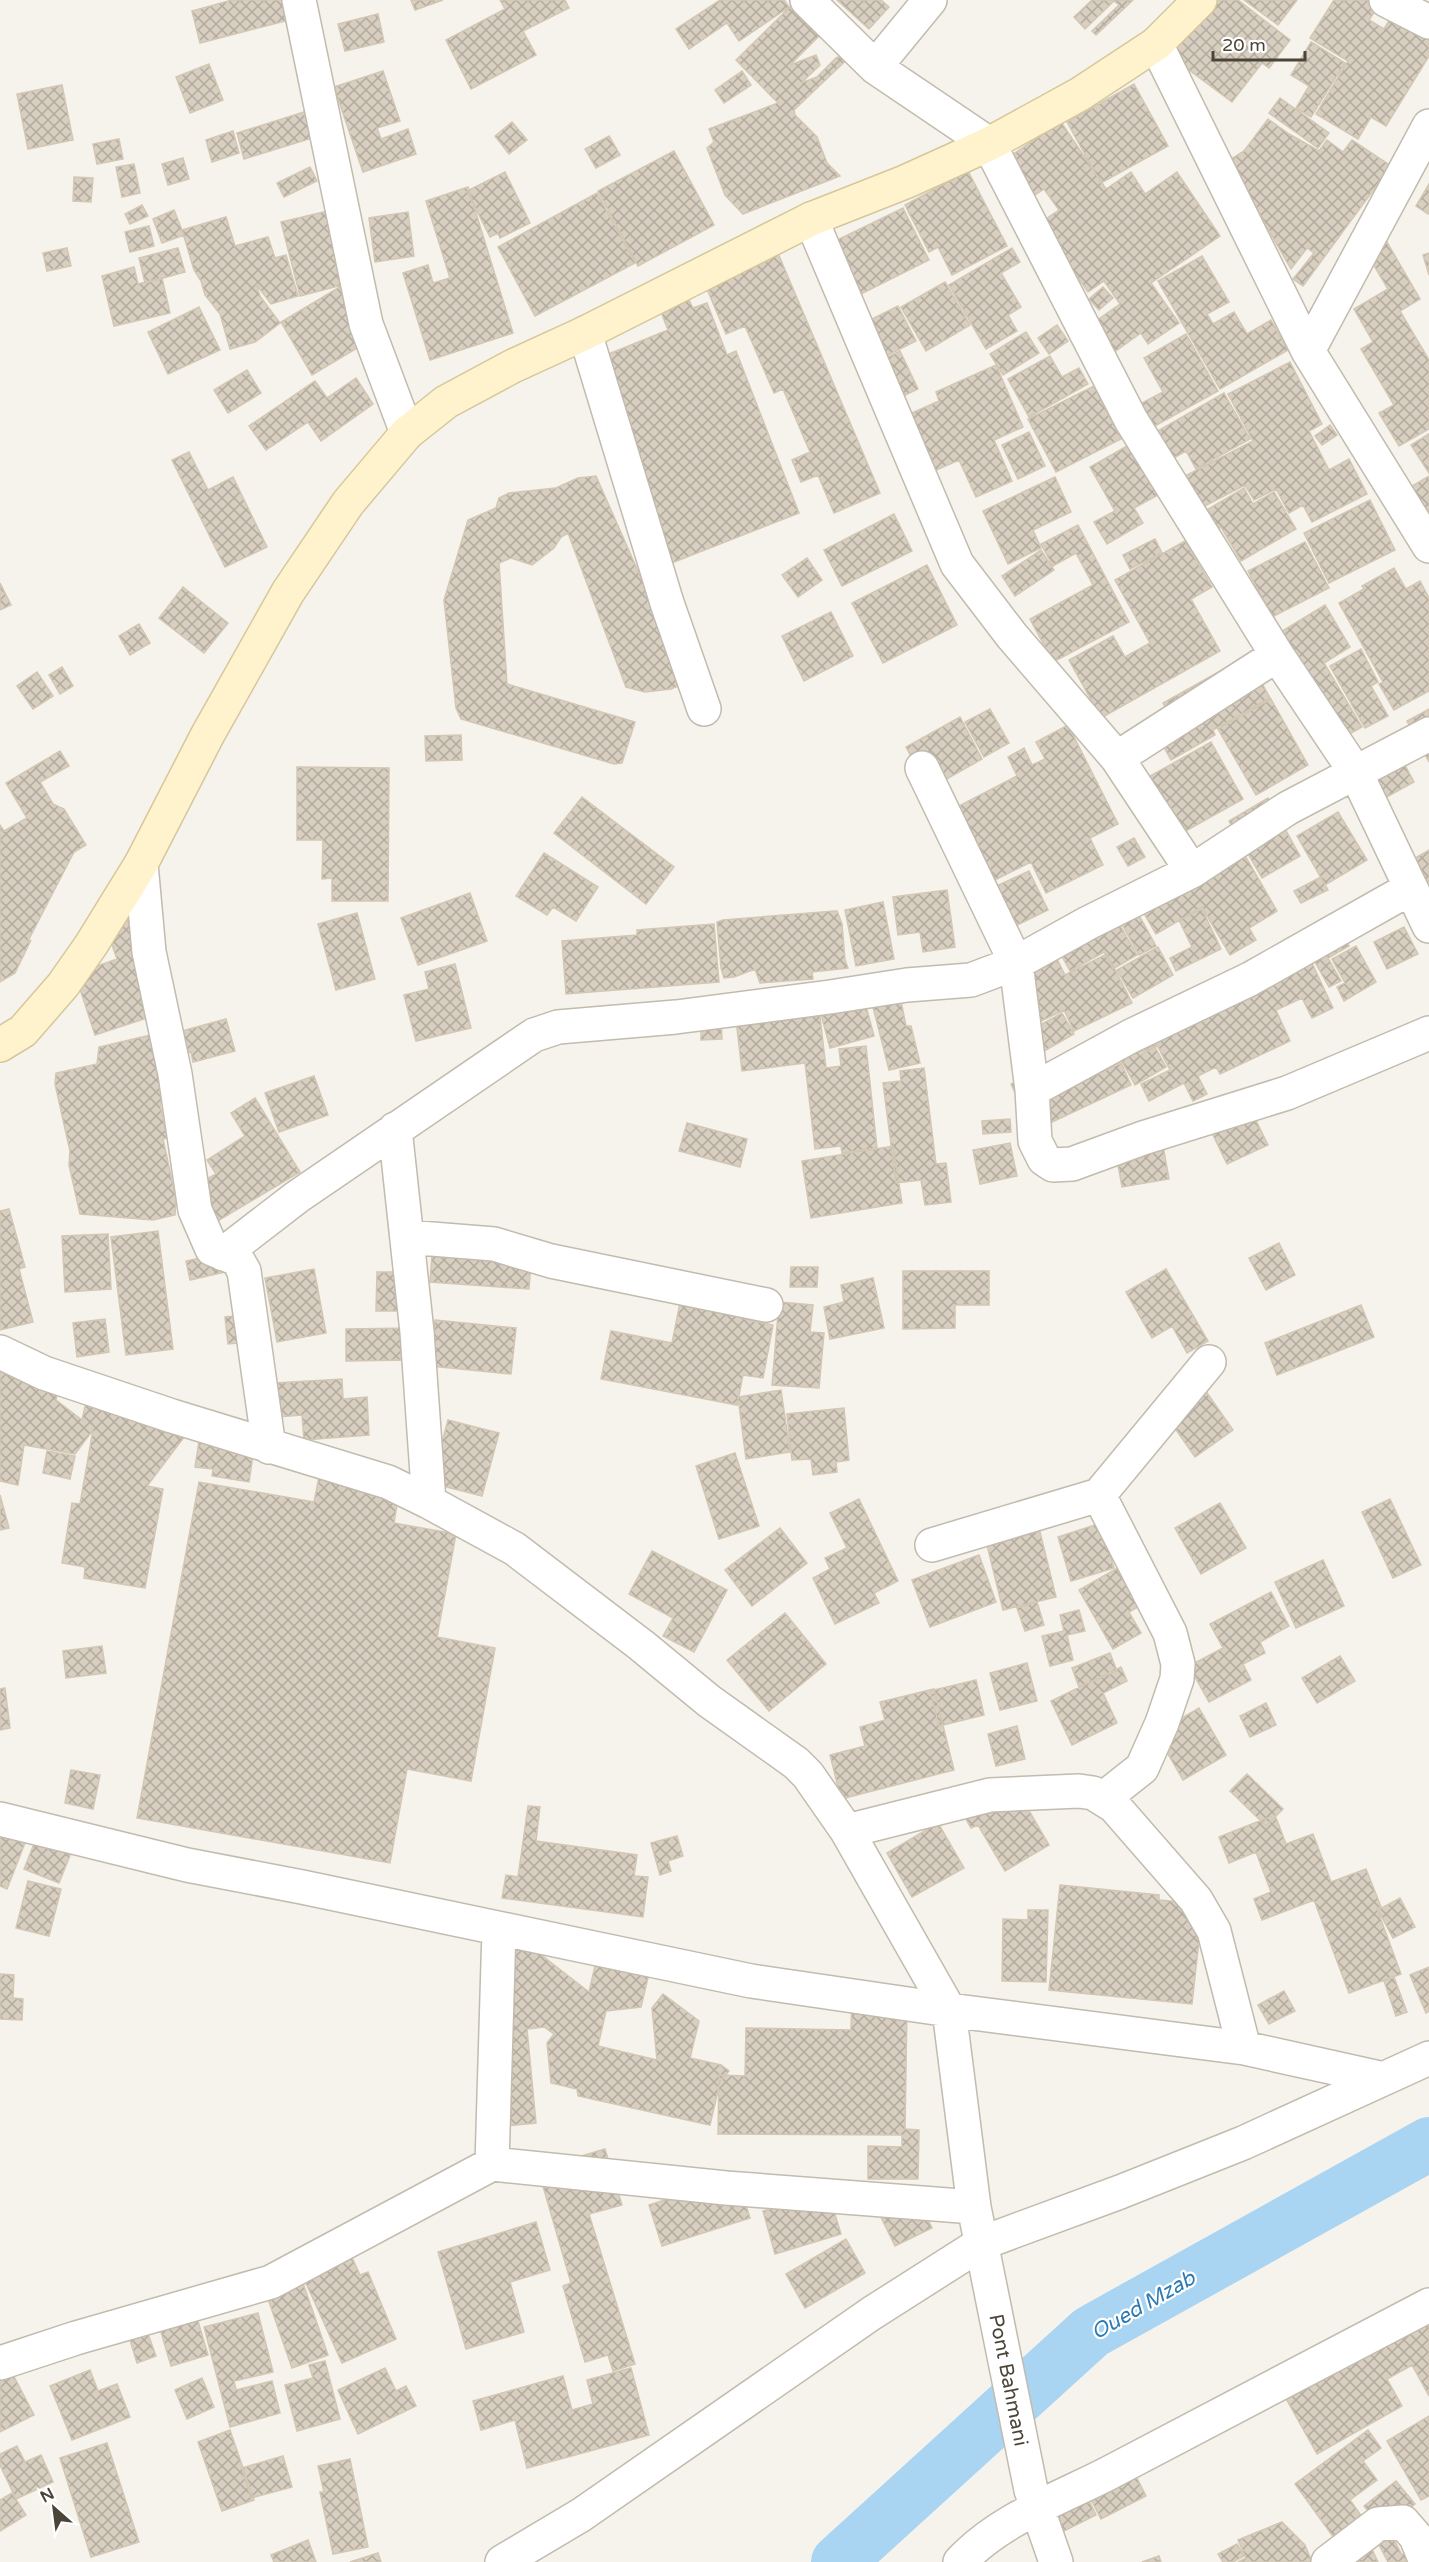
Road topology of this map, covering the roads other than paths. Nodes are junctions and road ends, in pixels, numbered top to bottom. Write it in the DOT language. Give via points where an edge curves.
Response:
graph roads {
  1 [pos="299,0"];
  2 [pos="807,0"];
  3 [pos="930,0"];
  4 [pos="1200,0"];
  5 [pos="1386,0"];
  6 [pos="1429,22"];
  7 [pos="1156,44"];
  8 [pos="875,67"];
  9 [pos="1429,126"];
  10 [pos="989,144"];
  11 [pos="811,219"];
  12 [pos="585,333"];
  13 [pos="1308,351"];
  14 [pos="407,433"];
  15 [pos="1429,546"];
  16 [pos="1277,655"];
  17 [pos="704,709"];
  18 [pos="1429,734"];
  19 [pos="1117,758"];
  20 [pos="922,768"];
  21 [pos="1356,773"];
  22 [pos="141,864"];
  23 [pos="1192,871"];
  24 [pos="1411,888"];
  25 [pos="1429,926"];
  26 [pos="1016,963"];
  27 [pos="1429,1033"];
  28 [pos="0,1045"];
  29 [pos="1032,1090"];
  30 [pos="395,1129"];
  31 [pos="407,1238"];
  32 [pos="223,1254"];
  33 [pos="765,1305"];
  34 [pos="0,1352"];
  35 [pos="1209,1362"];
  36 [pos="269,1447"];
  37 [pos="1099,1494"];
  38 [pos="429,1502"];
  39 [pos="932,1545"];
  40 [pos="1104,1798"];
  41 [pos="0,1820"];
  42 [pos="847,1831"];
  43 [pos="499,1929"];
  44 [pos="949,2010"];
  45 [pos="1244,2048"];
  46 [pos="1429,2058"];
  47 [pos="1380,2078"];
  48 [pos="492,2164"];
  49 [pos="974,2207"];
  50 [pos="985,2256"];
  51 [pos="1429,2305"];
  52 [pos="0,2363"];
  53 [pos="1033,2499"];
  54 [pos="1424,2544"];
  55 [pos="502,2562"];
  56 [pos="960,2562"];
  57 [pos="1056,2562"];
  58 [pos="1328,2562"];
  1 -- 14 [label="street" via="366,324"];
  2 -- 8 [label="street"];
  3 -- 8 [label="street"];
  4 -- 7 [label="main road"];
  5 -- 6 [label="street"];
  7 -- 10 [label="main road" via="1080,94"];
  7 -- 13 [label="street"];
  8 -- 10 [label="street"];
  9 -- 13 [label="street"];
  10 -- 11 [label="main road"];
  10 -- 16 [label="street" via="1131,420"];
  11 -- 12 [label="main road"];
  11 -- 19 [label="street" via="957,564 1012,636"];
  12 -- 14 [label="main road" via="446,402"];
  12 -- 17 [label="street" via="667,603"];
  13 -- 15 [label="street"];
  14 -- 22 [label="main road" via="348,503 288,592"];
  16 -- 19 [label="street"];
  16 -- 21 [label="street"];
  18 -- 21 [label="street"];
  19 -- 23 [label="street"];
  20 -- 26 [label="street"];
  21 -- 23 [label="street" via="1288,808"];
  21 -- 24 [label="street"];
  22 -- 28 [label="main road" via="63,986 23,1031"];
  22 -- 32 [label="street" via="149,952 175,1074 195,1210 209,1245"];
  23 -- 26 [label="street"];
  24 -- 25 [label="street"];
  24 -- 29 [label="street" via="1250,980 1131,1036"];
  26 -- 29 [label="street"];
  26 -- 30 [label="street" via="972,980 907,985 676,1017 558,1027 511,1049"];
  27 -- 29 [label="street" via="1287,1092 1072,1164 1053,1165 1039,1150"];
  30 -- 31 [label="street"];
  30 -- 32 [label="street"];
  31 -- 33 [label="street" via="494,1244 551,1261"];
  31 -- 38 [label="street"];
  32 -- 36 [label="street" via="237,1259 244,1271"];
  34 -- 36 [label="street" via="44,1373"];
  35 -- 37 [label="street"];
  36 -- 38 [label="street" via="388,1482"];
  37 -- 39 [label="street"];
  37 -- 40 [label="street" via="1170,1633 1178,1664 1162,1724 1142,1768"];
  38 -- 42 [label="street" via="515,1549 709,1701 796,1763"];
  40 -- 42 [label="street" via="1079,1791 990,1795"];
  40 -- 45 [label="street" via="1205,1913 1214,1931"];
  41 -- 43 [label="street" via="187,1865"];
  42 -- 44 [label="street"];
  43 -- 44 [label="street" via="752,1981"];
  43 -- 48 [label="street"];
  44 -- 45 [label="street"];
  44 -- 49 [label="street, Pont Bahmani"];
  45 -- 47 [label="street"];
  46 -- 47 [label="street"];
  47 -- 50 [label="street"];
  48 -- 49 [label="street" via="726,2188"];
  48 -- 52 [label="street" via="270,2282"];
  49 -- 50 [label="street, Pont Bahmani"];
  50 -- 53 [label="street, Pont Bahmani"];
  50 -- 55 [label="street" via="872,2313 581,2515"];
  51 -- 53 [label="street" via="1106,2475"];
  53 -- 56 [label="street"];
  53 -- 57 [label="street, Pont Bahmani"];
  54 -- 58 [label="street" via="1403,2522 1378,2523"];
}
